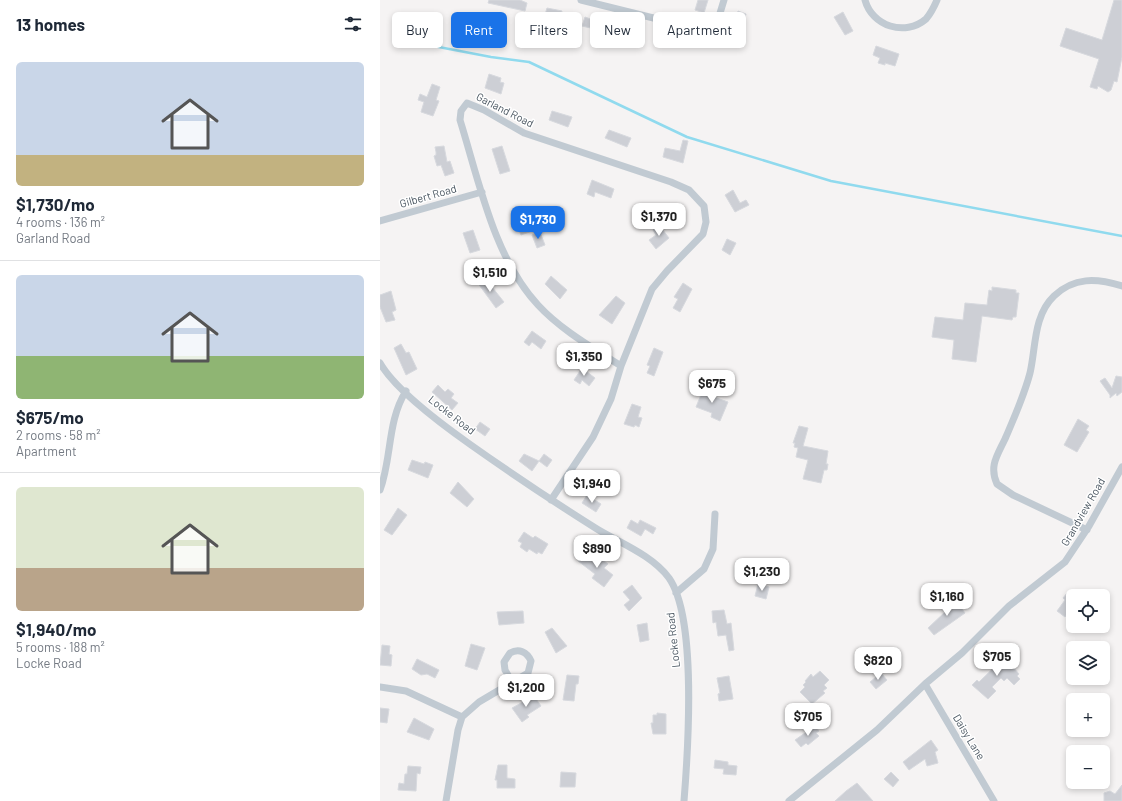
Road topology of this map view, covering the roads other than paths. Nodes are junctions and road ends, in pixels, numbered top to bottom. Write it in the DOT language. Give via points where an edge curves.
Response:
graph roads {
  1 [pos="581,0"];
  2 [pos="724,0"];
  3 [pos="865,0"];
  4 [pos="937,0"];
  5 [pos="482,192"];
  6 [pos="380,221"];
  7 [pos="1122,286"];
  8 [pos="380,363"];
  9 [pos="621,366"];
  10 [pos="406,391"];
  11 [pos="1122,467"];
  12 [pos="380,490"];
  13 [pos="551,500"];
  14 [pos="715,514"];
  15 [pos="1087,530"];
  16 [pos="676,593"];
  17 [pos="512,682"];
  18 [pos="925,684"];
  19 [pos="380,687"];
  20 [pos="462,717"];
  21 [pos="446,801"];
  22 [pos="684,801"];
  23 [pos="789,801"];
  24 [pos="994,801"];
  1 -- 2 [label="street" via="714,33"];
  3 -- 4 [label="street" via="876,18 886,25 898,28 910,27 921,22 930,14"];
  5 -- 6 [label="street, Gilbert Road"];
  5 -- 9 [label="street, Garland Road" via="494,231 510,266 538,305 557,322"];
  5 -- 9 [label="street, Garland Road" via="460,120 460,111 467,103 524,133 671,182 689,190 704,206 706,222 703,234 652,289"];
  7 -- 15 [label="street" via="1107,281 1084,281 1067,285 1052,298 1036,329 1030,373 1014,418 992,467 996,484 1013,495"];
  8 -- 10 [label="street, Locke Road"];
  9 -- 13 [label="street, Garland Road" via="611,399 593,437"];
  10 -- 12 [label="street" via="395,413"];
  10 -- 13 [label="street, Locke Road" via="447,428"];
  11 -- 15 [label="street, Grandview Road"];
  13 -- 16 [label="street, Locke Road" via="643,556 668,577"];
  14 -- 16 [label="street" via="713,549 704,569"];
  15 -- 18 [label="street, Grandview Road" via="1065,562 1015,602 962,653"];
  16 -- 22 [label="street, Locke Road" via="682,611 685,636 688,701 688,759"];
  17 -- 17 [label="street" via="505,670 504,662 510,653 520,651 529,656 531,669 526,675"];
  17 -- 20 [label="street" via="479,702"];
  18 -- 23 [label="street, Grandview Road" via="878,730"];
  18 -- 24 [label="street, Daisy Lane"];
  19 -- 20 [label="street" via="406,691"];
  20 -- 21 [label="street"];
}
